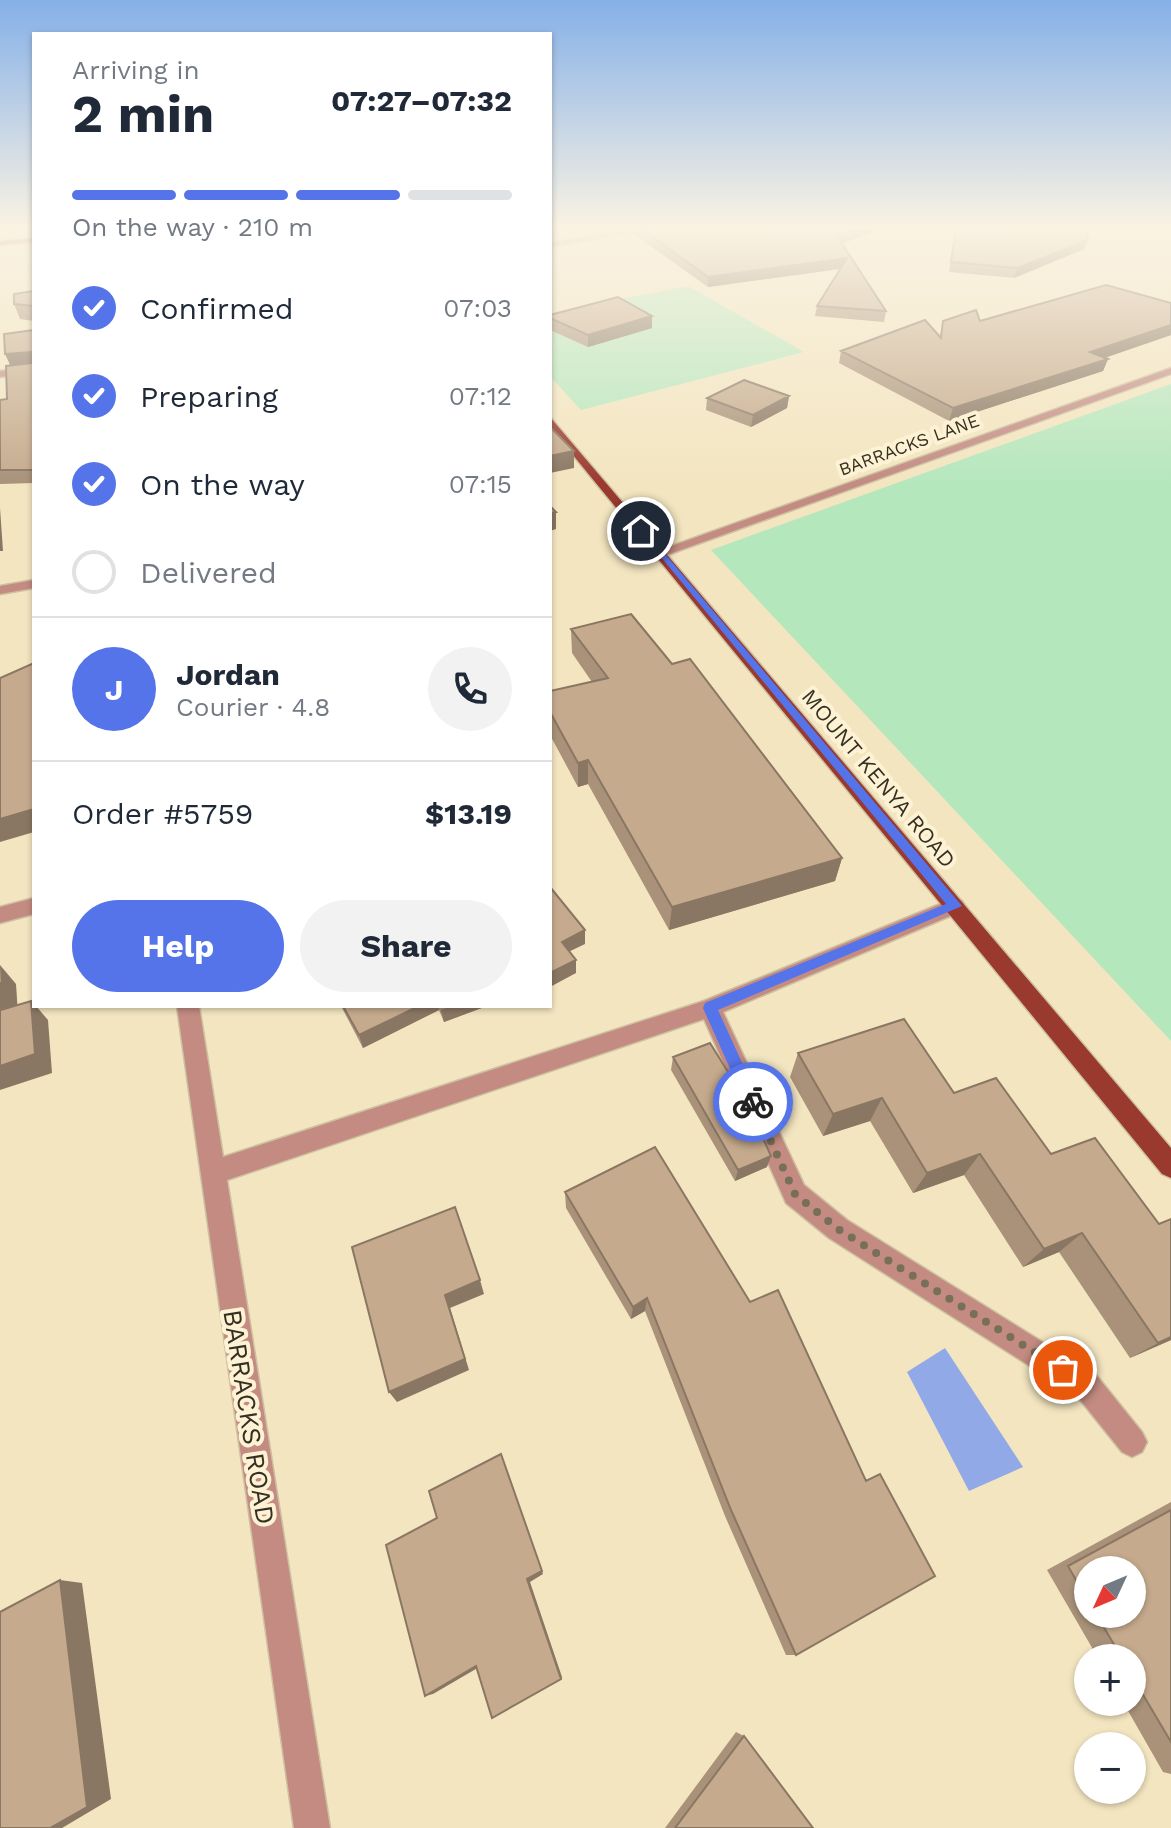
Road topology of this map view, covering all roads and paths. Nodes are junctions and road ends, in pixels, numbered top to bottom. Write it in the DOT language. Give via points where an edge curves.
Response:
graph roads {
  1 [pos="32,370"];
  2 [pos="1171,371"];
  3 [pos="0,374"];
  4 [pos="552,422"];
  5 [pos="659,553"];
  6 [pos="32,584"];
  7 [pos="0,590"];
  8 [pos="955,906"];
  9 [pos="32,907"];
  10 [pos="0,915"];
  11 [pos="188,1008"];
  12 [pos="710,1008"];
  13 [pos="1171,1166"];
  14 [pos="211,1173"];
  15 [pos="1132,1442"];
  16 [pos="312,1828"];
  1 -- 3 [label="street"];
  2 -- 5 [label="street, BARRACKS LANE"];
  4 -- 5 [label="main road, MOUNT KENYA ROAD"];
  5 -- 8 [label="main road, MOUNT KENYA ROAD"];
  6 -- 7 [label="street"];
  8 -- 12 [label="street"];
  8 -- 13 [label="main road, MOUNT KENYA ROAD"];
  9 -- 10 [label="street"];
  11 -- 14 [label="street, BARRACKS ROAD"];
  12 -- 14 [label="street"];
  12 -- 15 [label="street" via="795,1194 838,1229 1087,1386"];
  14 -- 16 [label="street, BARRACKS ROAD"];
}
